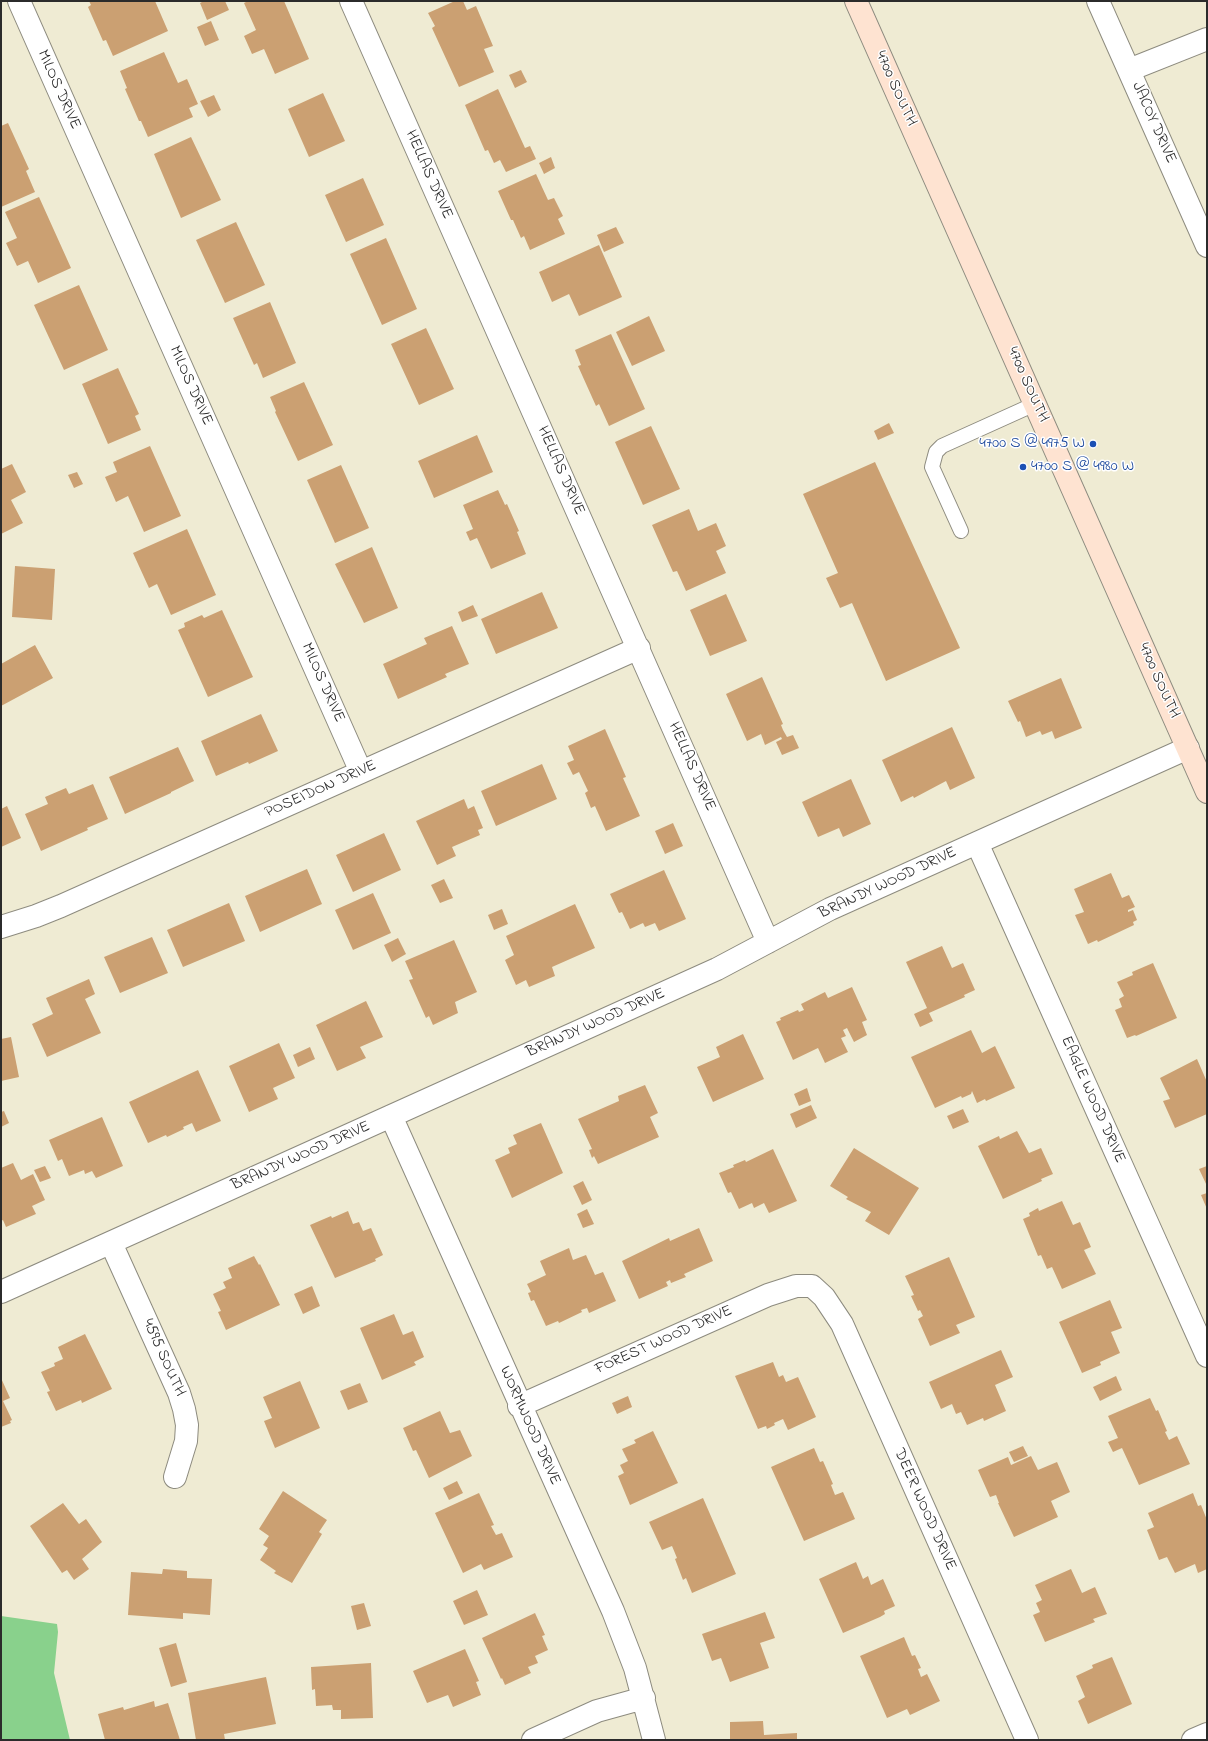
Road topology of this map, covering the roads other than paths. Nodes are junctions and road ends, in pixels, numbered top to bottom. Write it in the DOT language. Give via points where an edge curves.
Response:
graph roads {
  1 [pos="19,1"];
  2 [pos="351,1"];
  3 [pos="856,1"];
  4 [pos="1098,1"];
  5 [pos="1207,39"];
  6 [pos="1129,70"];
  7 [pos="1207,246"];
  8 [pos="1035,404"];
  9 [pos="961,532"];
  10 [pos="638,648"];
  11 [pos="1188,748"];
  12 [pos="361,772"];
  13 [pos="1207,792"];
  14 [pos="977,843"];
  15 [pos="1,927"];
  16 [pos="768,942"];
  17 [pos="390,1116"];
  18 [pos="111,1243"];
  19 [pos="812,1286"];
  20 [pos="1,1292"];
  21 [pos="1207,1356"];
  22 [pos="520,1406"];
  23 [pos="175,1477"];
  24 [pos="644,1698"];
  25 [pos="1207,1734"];
  26 [pos="533,1740"];
  27 [pos="654,1740"];
  28 [pos="1027,1740"];
  29 [pos="1194,1740"];
  1 -- 12 [label="street, MILOS DRIVE"];
  2 -- 10 [label="street, HELLAS DRIVE"];
  3 -- 8 [label="main road, 4700 SOUTH"];
  4 -- 6 [label="street, JACOY DRIVE"];
  5 -- 6 [label="street"];
  6 -- 7 [label="street, JACOY DRIVE"];
  8 -- 9 [label="lane" via="942,446 936,452 932,467"];
  8 -- 11 [label="main road, 4700 SOUTH"];
  10 -- 12 [label="street, POSEIDON DRIVE"];
  10 -- 16 [label="street, HELLAS DRIVE"];
  11 -- 13 [label="main road, 4700 SOUTH"];
  11 -- 14 [label="street, BRANDY WOOD DRIVE"];
  12 -- 15 [label="street, POSEIDON DRIVE" via="61,906"];
  14 -- 16 [label="street, BRANDY WOOD DRIVE" via="830,909"];
  14 -- 21 [label="street, EAGLE WOOD DRIVE"];
  16 -- 17 [label="street, BRANDY WOOD DRIVE" via="717,969"];
  17 -- 18 [label="street, BRANDY WOOD DRIVE"];
  17 -- 22 [label="street, WORMWOOD DRIVE"];
  18 -- 20 [label="street, BRANDY WOOD DRIVE"];
  18 -- 23 [label="street, 4595 SOUTH" via="184,1409 186,1441"];
  19 -- 22 [label="street, FOREST WOOD DRIVE" via="796,1286 768,1295"];
  19 -- 28 [label="street, DEER WOOD DRIVE" via="824,1297 842,1324"];
  22 -- 24 [label="street, WORMWOOD DRIVE" via="613,1611"];
  24 -- 26 [label="street" via="597,1711"];
  24 -- 27 [label="street, WORMWOOD DRIVE"];
  25 -- 29 [label="street"];
}
